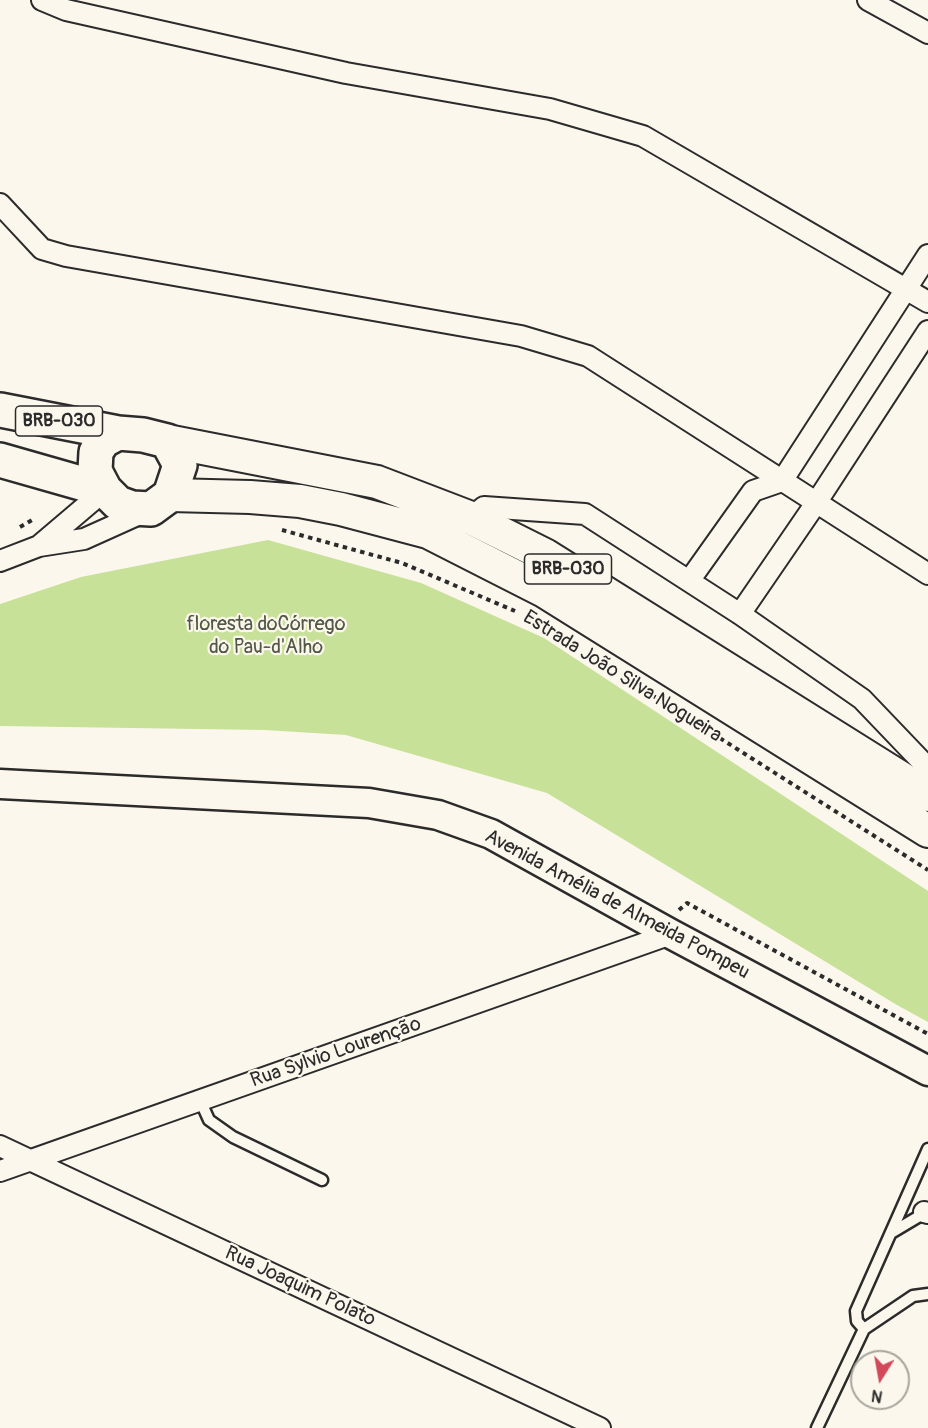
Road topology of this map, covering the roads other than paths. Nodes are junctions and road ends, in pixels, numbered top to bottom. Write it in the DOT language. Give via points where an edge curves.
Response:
graph roads {
  1 [pos="42,0"];
  2 [pos="868,0"];
  3 [pos="928,33"];
  4 [pos="0,204"];
  5 [pos="928,255"];
  6 [pos="907,289"];
  7 [pos="928,302"];
  8 [pos="928,331"];
  9 [pos="0,410"];
  10 [pos="118,433"];
  11 [pos="167,441"];
  12 [pos="0,460"];
  13 [pos="783,481"];
  14 [pos="105,490"];
  15 [pos="161,502"];
  16 [pos="816,503"];
  17 [pos="471,518"];
  18 [pos="39,546"];
  19 [pos="7,559"];
  20 [pos="928,574"];
  21 [pos="689,581"];
  22 [pos="740,614"];
  23 [pos="928,768"];
  24 [pos="0,784"];
  25 [pos="928,795"];
  26 [pos="928,831"];
  27 [pos="666,931"];
  28 [pos="928,1071"];
  29 [pos="200,1100"];
  30 [pos="0,1146"];
  31 [pos="928,1149"];
  32 [pos="30,1161"];
  33 [pos="0,1172"];
  34 [pos="322,1180"];
  35 [pos="927,1212"];
  36 [pos="890,1234"];
  37 [pos="928,1294"];
  38 [pos="864,1329"];
  39 [pos="600,1428"];
  40 [pos="817,1428"];
  1 -- 6 [label="street" via="66,10 346,73 550,109 644,136"];
  2 -- 3 [label="street"];
  4 -- 13 [label="street" via="42,249 66,256 521,336 588,356"];
  5 -- 6 [label="street"];
  6 -- 7 [label="street"];
  6 -- 13 [label="street"];
  8 -- 16 [label="street"];
  9 -- 10 [label="highway, BRB-030"];
  10 -- 11 [label="highway"];
  10 -- 14 [label="highway, BRB-030" via="103,441 96,452 95,471"];
  11 -- 15 [label="highway" via="180,465"];
  11 -- 17 [label="main road, BRB-030" via="377,482"];
  12 -- 14 [label="highway, BRB-030"];
  13 -- 16 [label="street"];
  13 -- 21 [label="street" via="753,491"];
  14 -- 15 [label="highway" via="118,503 132,508"];
  14 -- 18 [label="street"];
  15 -- 18 [label="street" via="84,538"];
  15 -- 26 [label="main road, Estrada João Silva Nogueira / BRB-030" via="250,497 300,501 428,532 544,591"];
  16 -- 20 [label="street"];
  16 -- 22 [label="street"];
  17 -- 21 [label="street" via="484,507 585,514"];
  17 -- 25 [label="main road, BRB-030" via="545,555"];
  18 -- 19 [label="street"];
  21 -- 22 [label="street"];
  22 -- 23 [label="street" via="862,699"];
  24 -- 27 [label="street, Avenida Amélia de Almeida Pompeu" via="369,803 438,815 491,834"];
  27 -- 28 [label="street, Avenida Amélia de Almeida Pompeu"];
  27 -- 29 [label="street, Rua Sylvio Lourenção"];
  29 -- 32 [label="street, Rua Sylvio Lourenção"];
  29 -- 34 [label="lane" via="209,1120 233,1137"];
  30 -- 32 [label="street, Rua Joaquim Polato"];
  31 -- 36 [label="lane"];
  32 -- 33 [label="street, Rua Sylvio Lourenção"];
  32 -- 39 [label="street, Rua Joaquim Polato"];
  35 -- 36 [label="lane"];
  36 -- 38 [label="lane" via="856,1311 857,1321"];
  37 -- 38 [label="lane" via="913,1296"];
  38 -- 40 [label="lane"];
}
